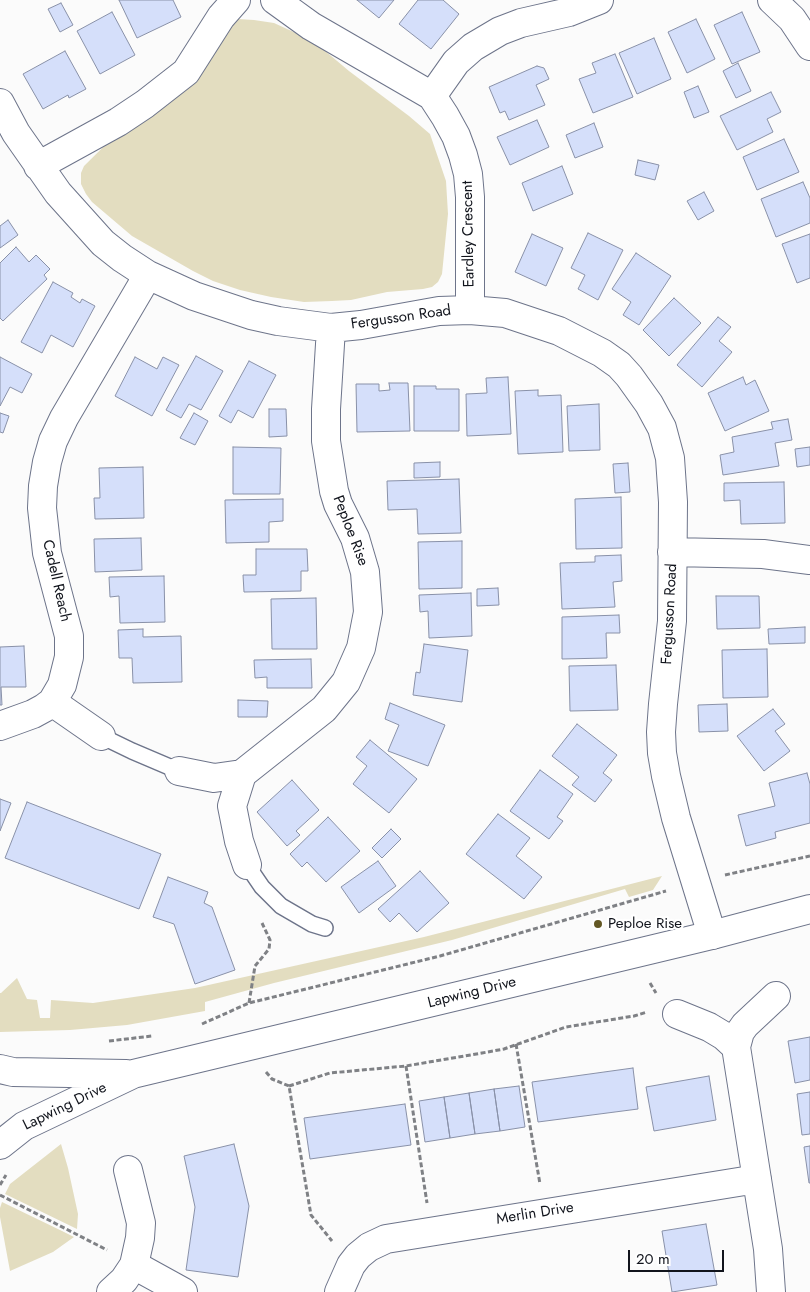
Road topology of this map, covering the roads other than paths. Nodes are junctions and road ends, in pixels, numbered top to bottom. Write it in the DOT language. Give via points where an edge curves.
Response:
graph roads {
  1 [pos="236,0"];
  2 [pos="275,0"];
  3 [pos="600,0"];
  4 [pos="772,0"];
  5 [pos="810,46"];
  6 [pos="432,96"];
  7 [pos="0,103"];
  8 [pos="38,166"];
  9 [pos="148,275"];
  10 [pos="470,310"];
  11 [pos="331,328"];
  12 [pos="672,552"];
  13 [pos="810,560"];
  14 [pos="52,702"];
  15 [pos="0,726"];
  16 [pos="101,736"];
  17 [pos="179,771"];
  18 [pos="242,774"];
  19 [pos="247,865"];
  20 [pos="810,909"];
  21 [pos="325,928"];
  22 [pos="712,934"];
  23 [pos="776,996"];
  24 [pos="665,1012"];
  25 [pos="736,1047"];
  26 [pos="0,1069"];
  27 [pos="132,1074"];
  28 [pos="0,1145"];
  29 [pos="128,1170"];
  30 [pos="757,1179"];
  31 [pos="134,1266"];
  32 [pos="111,1292"];
  33 [pos="184,1292"];
  34 [pos="339,1292"];
  35 [pos="771,1292"];
  1 -- 8 [label="street" via="221,17 186,72 118,122"];
  2 -- 6 [label="street" via="311,26"];
  3 -- 6 [label="street" via="500,31 456,62"];
  4 -- 5 [label="street" via="792,19"];
  6 -- 10 [label="street, Eardley Crescent" via="456,136 468,174"];
  7 -- 8 [label="street, Fergusson Road"];
  8 -- 9 [label="street, Fergusson Road" via="102,243"];
  9 -- 11 [label="street, Fergusson Road" via="226,308 278,321"];
  9 -- 14 [label="street, Cadell Reach" via="64,418 47,462 42,508 46,546 69,636 69,657 62,685"];
  10 -- 11 [label="street, Fergusson Road" via="439,311"];
  10 -- 12 [label="street, Fergusson Road" via="505,314 559,331 602,353 629,376 655,415 667,446 672,471"];
  11 -- 18 [label="street, Peploe Rise" via="326,409 328,458 338,504 356,538 365,572 368,612 365,633 346,682 324,709"];
  12 -- 13 [label="street" via="763,554"];
  12 -- 22 [label="street, Fergusson Road" via="672,621 663,704 662,752 676,818"];
  14 -- 15 [label="street" via="33,714"];
  14 -- 16 [label="street"];
  16 -- 17 [label="lane"];
  17 -- 18 [label="street" via="214,778"];
  18 -- 19 [label="street" via="232,806"];
  19 -- 21 [label="lane" via="281,906"];
  20 -- 22 [label="street, Lapwing Drive"];
  22 -- 27 [label="street, Lapwing Drive"];
  23 -- 25 [label="street" via="745,1025"];
  24 -- 25 [label="street" via="709,1027"];
  25 -- 30 [label="street"];
  26 -- 27 [label="street, Lapwing Drive" via="13,1072"];
  27 -- 28 [label="street, Lapwing Drive" via="24,1126"];
  29 -- 31 [label="street" via="141,1223"];
  30 -- 34 [label="street, Merlin Drive" via="386,1239 358,1256"];
  30 -- 35 [label="street"];
  31 -- 32 [label="street"];
  31 -- 33 [label="street"];
}
